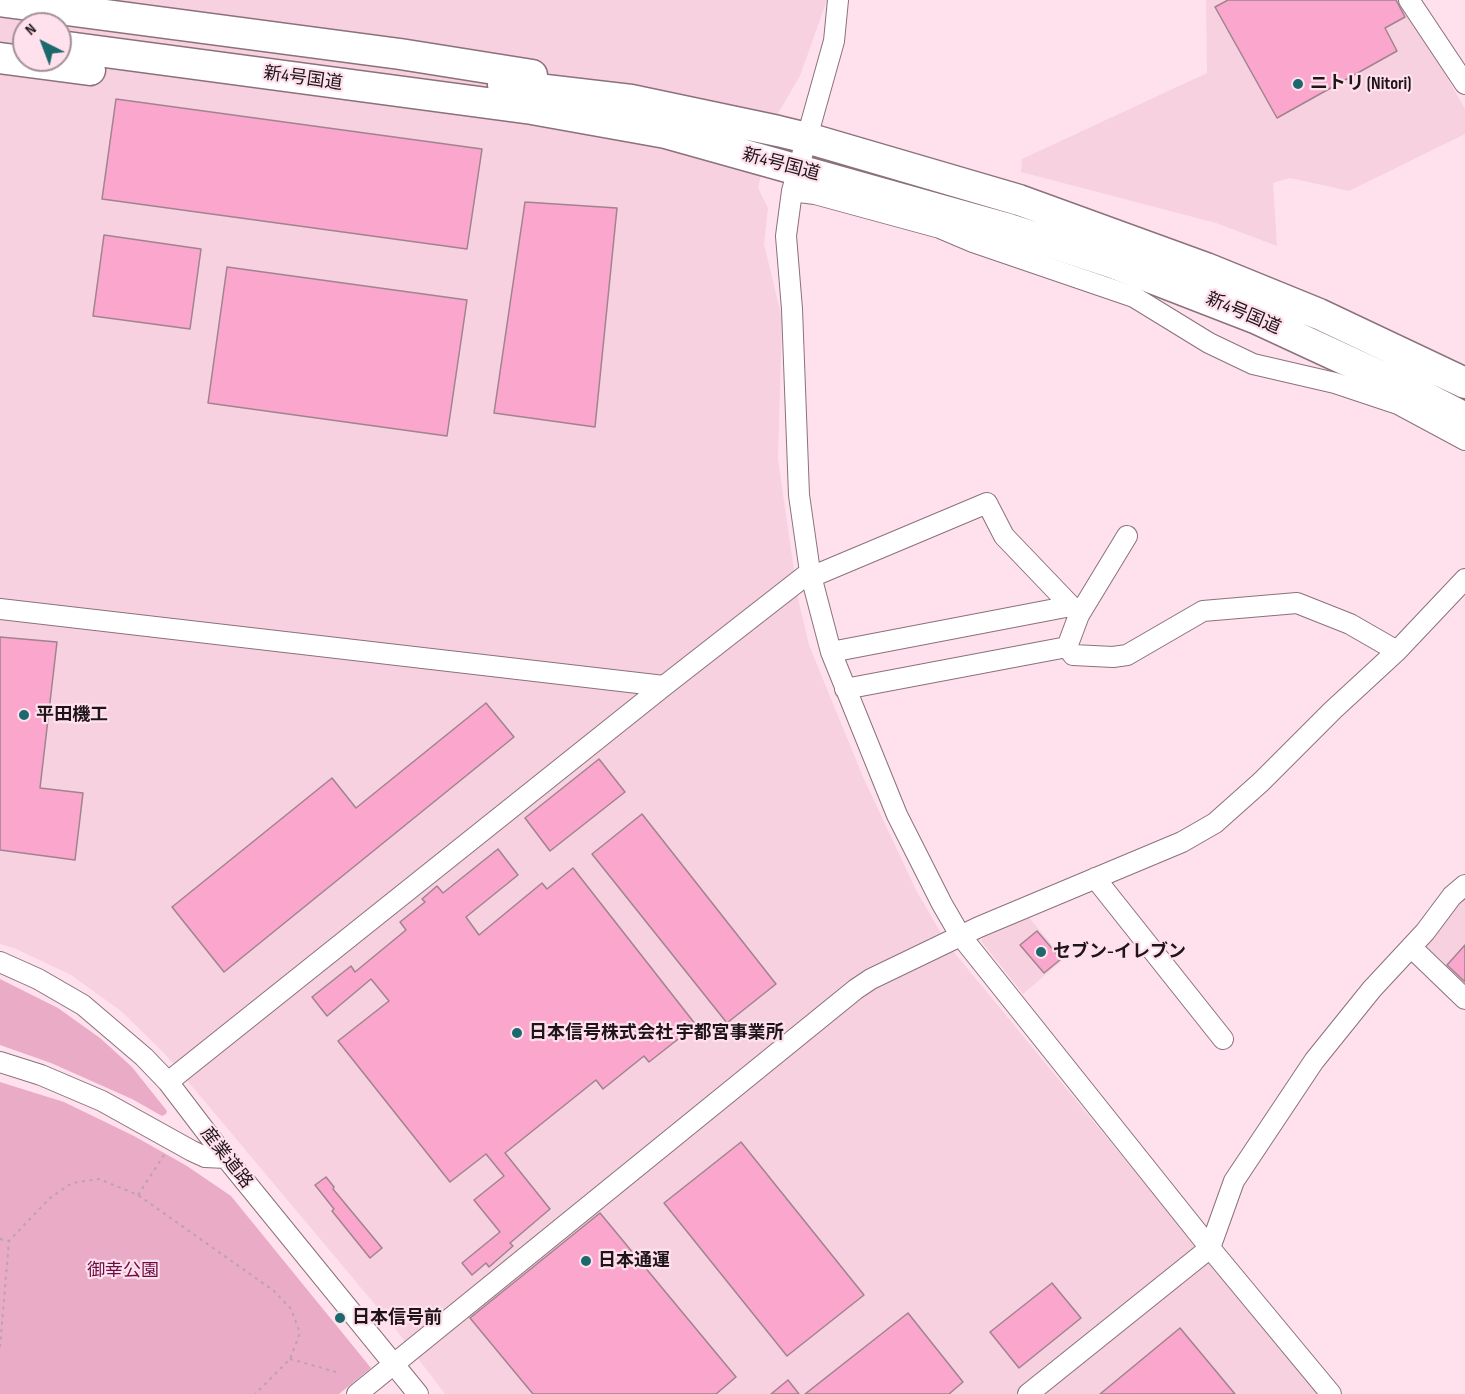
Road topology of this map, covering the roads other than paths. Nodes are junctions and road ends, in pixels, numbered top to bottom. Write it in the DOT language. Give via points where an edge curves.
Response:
graph roads {
  1 [pos="838,0"];
  2 [pos="1409,0"];
  3 [pos="0,2"];
  4 [pos="72,29"];
  5 [pos="72,48"];
  6 [pos="0,58"];
  7 [pos="1465,84"];
  8 [pos="631,100"];
  9 [pos="807,138"];
  10 [pos="759,160"];
  11 [pos="795,180"];
  12 [pos="1465,383"];
  13 [pos="1465,418"];
  14 [pos="1465,440"];
  15 [pos="1127,536"];
  16 [pos="811,574"];
  17 [pos="1465,579"];
  18 [pos="0,609"];
  19 [pos="1075,610"];
  20 [pos="1067,648"];
  21 [pos="1397,651"];
  22 [pos="831,652"];
  23 [pos="664,686"];
  24 [pos="845,690"];
  25 [pos="1095,878"];
  26 [pos="1465,885"];
  27 [pos="960,935"];
  28 [pos="1411,947"];
  29 [pos="0,962"];
  30 [pos="1465,999"];
  31 [pos="1223,1039"];
  32 [pos="0,1062"];
  33 [pos="168,1082"];
  34 [pos="226,1158"];
  35 [pos="1210,1248"];
  36 [pos="394,1364"];
  37 [pos="357,1394"];
  38 [pos="418,1394"];
  39 [pos="1028,1394"];
  40 [pos="1331,1394"];
  1 -- 9 [label="street" via="834,41"];
  2 -- 7 [label="street"];
  3 -- 8 [label="highway" via="400,54 595,86"];
  4 -- 8 [label="highway, 新4号国道" via="416,76"];
  5 -- 10 [label="highway, 新4号国道" via="532,110 666,133"];
  6 -- 10 [label="highway"];
  8 -- 9 [label="highway, 新4号国道"];
  9 -- 11 [label="street"];
  9 -- 12 [label="highway, 新4号国道" via="1019,200 1107,231 1319,314"];
  10 -- 11 [label="highway, 新4号国道"];
  11 -- 13 [label="highway, 新4号国道" via="1010,229 1123,267 1264,322"];
  11 -- 14 [label="street" via="815,194 940,228 1134,297 1209,343 1253,364 1335,383 1398,404"];
  11 -- 16 [label="street" via="786,236 799,495"];
  15 -- 19 [label="street"];
  16 -- 19 [label="street" via="987,503 1004,536"];
  16 -- 22 [label="street"];
  16 -- 23 [label="street"];
  17 -- 21 [label="street"];
  18 -- 23 [label="street"];
  19 -- 20 [label="street"];
  19 -- 22 [label="street"];
  20 -- 21 [label="street" via="1073,655 1127,655 1203,611 1296,603 1350,624"];
  20 -- 24 [label="street"];
  21 -- 25 [label="street" via="1215,823 1182,842"];
  22 -- 24 [label="street"];
  23 -- 33 [label="street"];
  24 -- 27 [label="street" via="897,815"];
  25 -- 27 [label="street"];
  25 -- 31 [label="street"];
  26 -- 28 [label="street"];
  27 -- 35 [label="street"];
  27 -- 36 [label="street" via="856,989"];
  28 -- 30 [label="street"];
  28 -- 35 [label="street" via="1314,1061 1240,1170"];
  29 -- 33 [label="street, 産業道路" via="38,978 83,1005"];
  32 -- 34 [label="street" via="80,1091 205,1157"];
  33 -- 34 [label="street, 産業道路"];
  34 -- 36 [label="street, 産業道路"];
  35 -- 39 [label="street"];
  35 -- 40 [label="street"];
  36 -- 37 [label="street"];
  36 -- 38 [label="street, 産業道路"];
}
